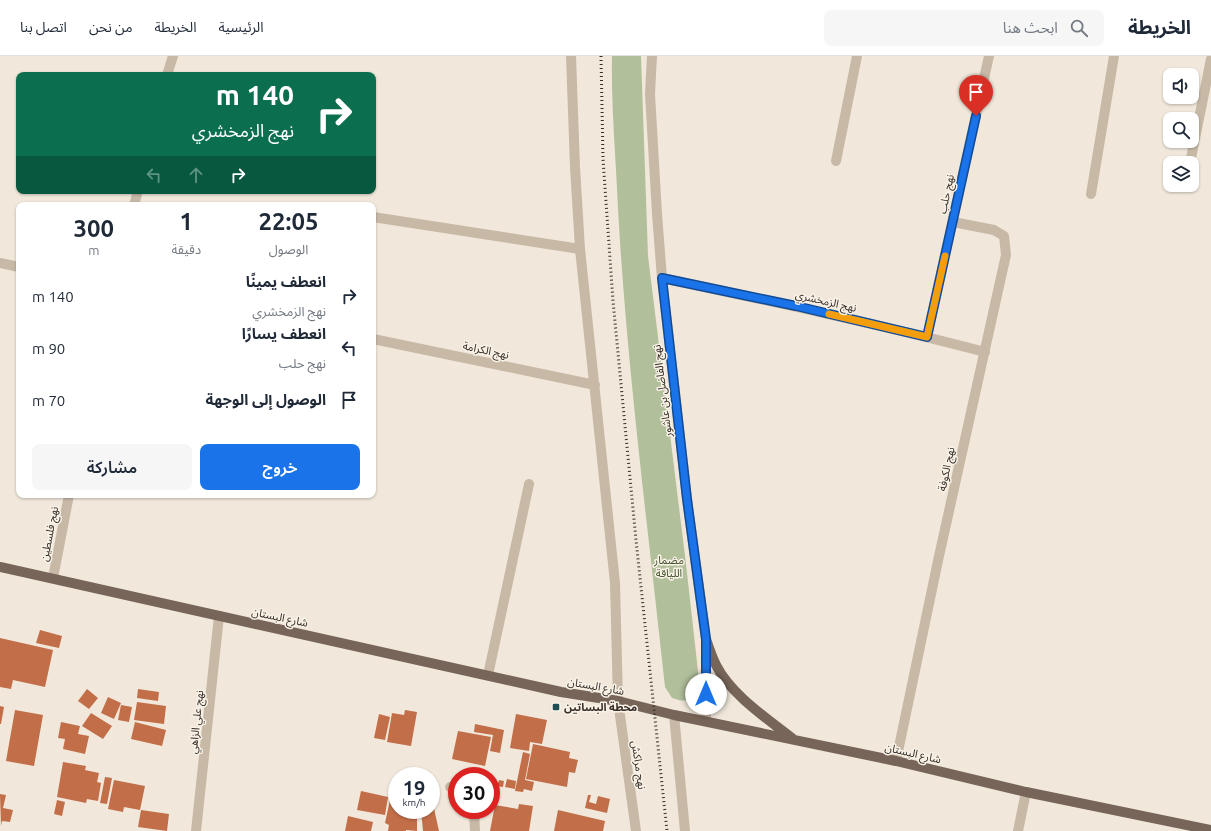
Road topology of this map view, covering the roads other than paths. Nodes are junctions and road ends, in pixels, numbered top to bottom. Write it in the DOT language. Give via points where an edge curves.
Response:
graph roads {
  1 [pos="173,56"];
  2 [pos="571,56"];
  3 [pos="652,56"];
  4 [pos="857,56"];
  5 [pos="989,56"];
  6 [pos="1114,56"];
  7 [pos="1211,59"];
  8 [pos="168,72"];
  9 [pos="1191,156"];
  10 [pos="836,161"];
  11 [pos="1091,194"];
  12 [pos="376,217"];
  13 [pos="953,222"];
  14 [pos="580,249"];
  15 [pos="0,263"];
  16 [pos="16,266"];
  17 [pos="662,278"];
  18 [pos="927,337"];
  19 [pos="376,340"];
  20 [pos="985,352"];
  21 [pos="595,385"];
  22 [pos="529,484"];
  23 [pos="68,498"];
  24 [pos="0,567"];
  25 [pos="53,578"];
  26 [pos="219,616"];
  27 [pos="706,639"];
  28 [pos="488,675"];
  29 [pos="618,701"];
  30 [pos="674,715"];
  31 [pos="706,721"];
  32 [pos="795,740"];
  33 [pos="896,761"];
  34 [pos="1026,792"];
  35 [pos="474,819"];
  36 [pos="1211,830"];
  37 [pos="196,831"];
  38 [pos="475,831"];
  39 [pos="636,831"];
  40 [pos="685,831"];
  41 [pos="1018,831"];
  1 -- 8 [label="street"];
  2 -- 14 [label="street, نهج مراكش"];
  3 -- 17 [label="street, نهج الفاضل بن عاشور" via="650,94"];
  4 -- 10 [label="street"];
  5 -- 13 [label="street, نهج حلب"];
  6 -- 11 [label="street"];
  7 -- 9 [label="street"];
  12 -- 14 [label="street"];
  13 -- 18 [label="street, نهج حلب"];
  13 -- 20 [label="street, نهج الكوفة" via="994,230 1004,236 1006,255"];
  14 -- 21 [label="street, نهج مراكش"];
  15 -- 16 [label="street"];
  17 -- 18 [label="street, نهج الزمخشري"];
  17 -- 27 [label="street, نهج الفاضل بن عاشور"];
  18 -- 20 [label="street, نهج الزمخشري"];
  19 -- 21 [label="street, نهج الكرامة"];
  20 -- 33 [label="street, نهج الكوفة"];
  21 -- 29 [label="street, نهج مراكش" via="615,583"];
  22 -- 28 [label="street"];
  23 -- 25 [label="street, نهج فلسطين"];
  24 -- 25 [label="main road, شارع البستان"];
  25 -- 26 [label="main road, شارع البستان"];
  26 -- 28 [label="main road, شارع البستان"];
  26 -- 37 [label="street, نهج علي الزاهي"];
  27 -- 31 [label="street, نهج الفاضل بن عاشور"];
  27 -- 32 [label="main road" via="716,665 734,689"];
  28 -- 29 [label="main road, شارع البستان" via="561,692"];
  29 -- 30 [label="main road, شارع البستان"];
  29 -- 39 [label="street, نهج مراكش"];
  30 -- 31 [label="main road, شارع البستان"];
  30 -- 40 [label="street"];
  31 -- 32 [label="main road, شارع البستان"];
  32 -- 33 [label="main road, شارع البستان"];
  33 -- 34 [label="main road, شارع البستان"];
  34 -- 36 [label="main road, شارع البستان"];
  34 -- 41 [label="street"];
  35 -- 38 [label="street"];
}
